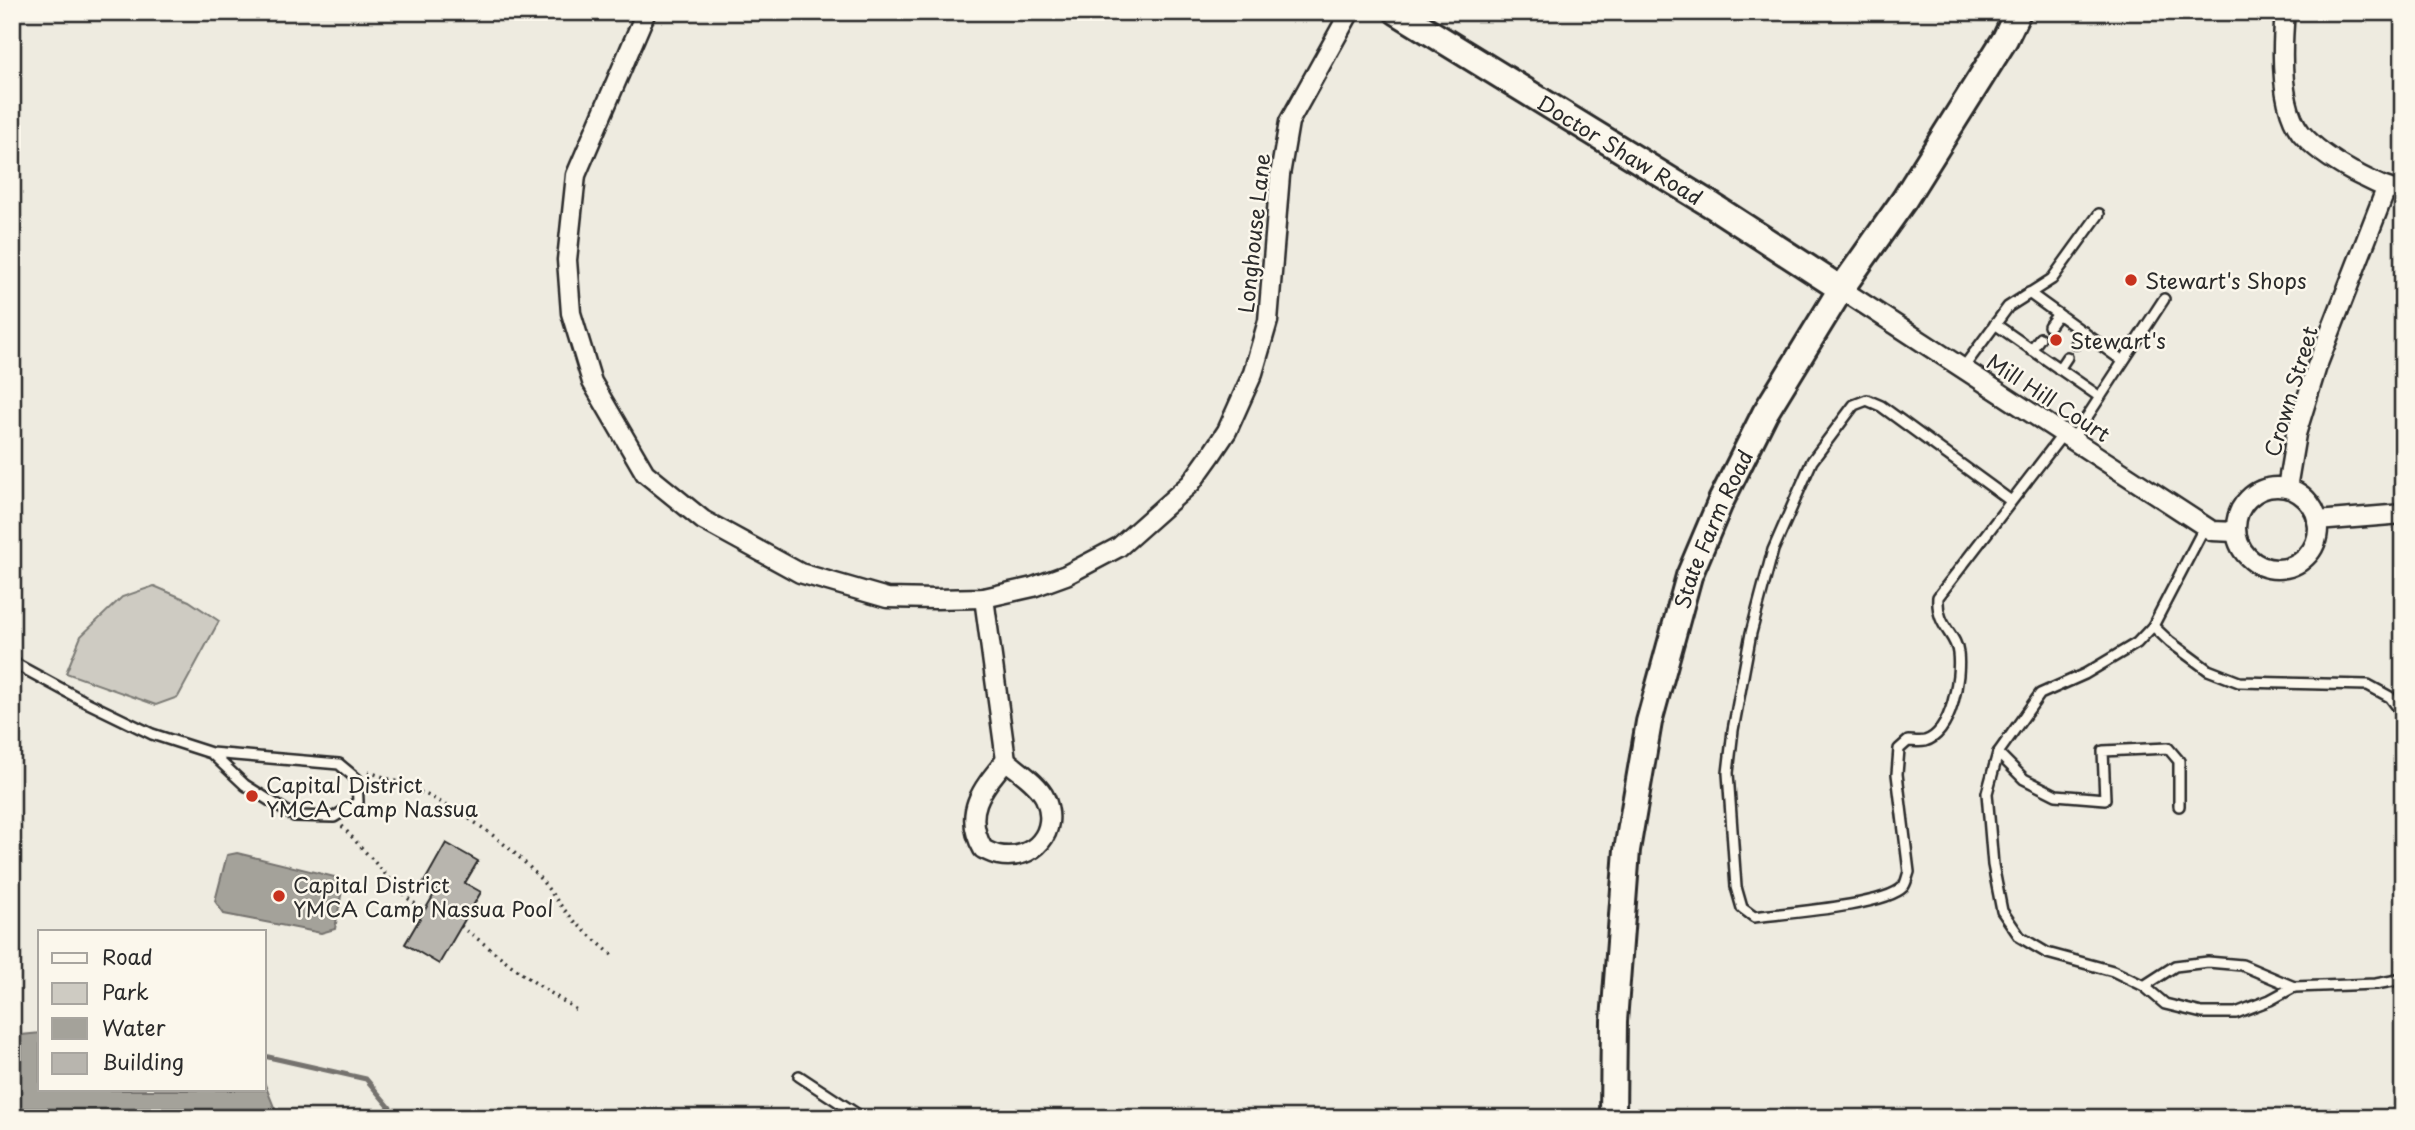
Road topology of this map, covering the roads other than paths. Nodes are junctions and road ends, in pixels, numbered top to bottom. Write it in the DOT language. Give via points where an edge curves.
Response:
graph roads {
  1 [pos="646,12"];
  2 [pos="1350,12"];
  3 [pos="1397,12"];
  4 [pos="2018,12"];
  5 [pos="2285,12"];
  6 [pos="2394,191"];
  7 [pos="2099,214"];
  8 [pos="1842,289"];
  9 [pos="2029,293"];
  10 [pos="2164,299"];
  11 [pos="2058,314"];
  12 [pos="1995,324"];
  13 [pos="2049,326"];
  14 [pos="2084,332"];
  15 [pos="2040,338"];
  16 [pos="2076,344"];
  17 [pos="2032,350"];
  18 [pos="2067,357"];
  19 [pos="2123,361"];
  20 [pos="1963,368"];
  21 [pos="2059,369"];
  22 [pos="2101,397"];
  23 [pos="2068,437"];
  24 [pos="2287,488"];
  25 [pos="2011,501"];
  26 [pos="2403,514"];
  27 [pos="2317,521"];
  28 [pos="2205,526"];
  29 [pos="2236,532"];
  30 [pos="984,597"];
  31 [pos="2153,626"];
  32 [pos="12,662"];
  33 [pos="2403,714"];
  34 [pos="211,753"];
  35 [pos="1998,754"];
  36 [pos="1006,760"];
  37 [pos="2179,806"];
  38 [pos="2403,979"];
  39 [pos="2144,986"];
  40 [pos="2294,987"];
  41 [pos="799,1076"];
  42 [pos="863,1118"];
  43 [pos="1613,1118"];
  1 -- 30 [label="street, Longhouse Lane" via="576,175 567,260 571,313 592,382 645,473 704,520 800,573 887,598"];
  2 -- 30 [label="street, Longhouse Lane" via="1289,122 1268,321 1253,373 1227,431 1191,483 1119,547 1066,575"];
  3 -- 8 [label="main road, Doctor Shaw Road"];
  4 -- 8 [label="main road, State Farm Road" via="1904,200"];
  5 -- 6 [label="street" via="2286,96 2300,132 2334,162"];
  6 -- 24 [label="street, Crown Street" via="2317,366 2296,434"];
  7 -- 9 [label="lane" via="2052,279"];
  8 -- 20 [label="street, Mill Hill Court"];
  8 -- 43 [label="main road, State Farm Road" via="1765,413 1720,503 1689,576 1674,629 1649,722 1627,850"];
  9 -- 11 [label="lane"];
  9 -- 12 [label="lane" via="2008,307"];
  10 -- 19 [label="lane"];
  11 -- 13 [label="lane"];
  11 -- 14 [label="lane"];
  12 -- 17 [label="lane"];
  12 -- 20 [label="lane"];
  14 -- 16 [label="lane"];
  14 -- 19 [label="lane"];
  15 -- 17 [label="lane"];
  17 -- 21 [label="lane"];
  18 -- 21 [label="lane"];
  19 -- 22 [label="lane"];
  20 -- 23 [label="street, Mill Hill Court"];
  21 -- 22 [label="lane"];
  22 -- 23 [label="lane"];
  23 -- 25 [label="lane"];
  23 -- 28 [label="street, Mill Hill Court"];
  24 -- 27 [label="street" via="2307,500"];
  24 -- 29 [label="street" via="2261,490 2250,497 2236,519"];
  25 -- 25 [label="lane" via="1938,597 1937,611 1959,650 1958,679 1942,729 1925,741 1908,741 1899,749 1897,774 1909,872 1905,886 1869,902 1754,917 1742,908 1736,887 1728,774 1732,730 1773,550 1812,461 1854,405 1867,400"];
  26 -- 27 [label="street"];
  27 -- 29 [label="street" via="2318,534 2306,557 2282,569 2269,569 2246,556"];
  28 -- 29 [label="street, Mill Hill Court" via="2212,531"];
  28 -- 31 [label="lane"];
  30 -- 36 [label="street"];
  31 -- 33 [label="lane" via="2208,670 2239,682 2368,685 2390,697"];
  31 -- 35 [label="lane" via="2137,643 2040,694"];
  32 -- 34 [label="lane" via="152,734"];
  34 -- 34 [label="lane" via="245,785 294,816 334,817 358,802 357,779 340,764"];
  35 -- 37 [label="lane" via="2024,779 2056,795 2105,799 2102,751 2168,748 2179,761"];
  35 -- 39 [label="lane" via="1987,793 2002,911 2020,937 2047,953 2113,971"];
  36 -- 36 [label="street" via="1041,790 1050,824 1047,835 1033,849 999,856 983,849 972,823 981,793"];
  38 -- 40 [label="lane"];
  39 -- 40 [label="lane" via="2175,966 2208,962 2242,965"];
  39 -- 40 [label="lane" via="2165,1003 2202,1013 2236,1013"];
  41 -- 42 [label="lane"];
}
